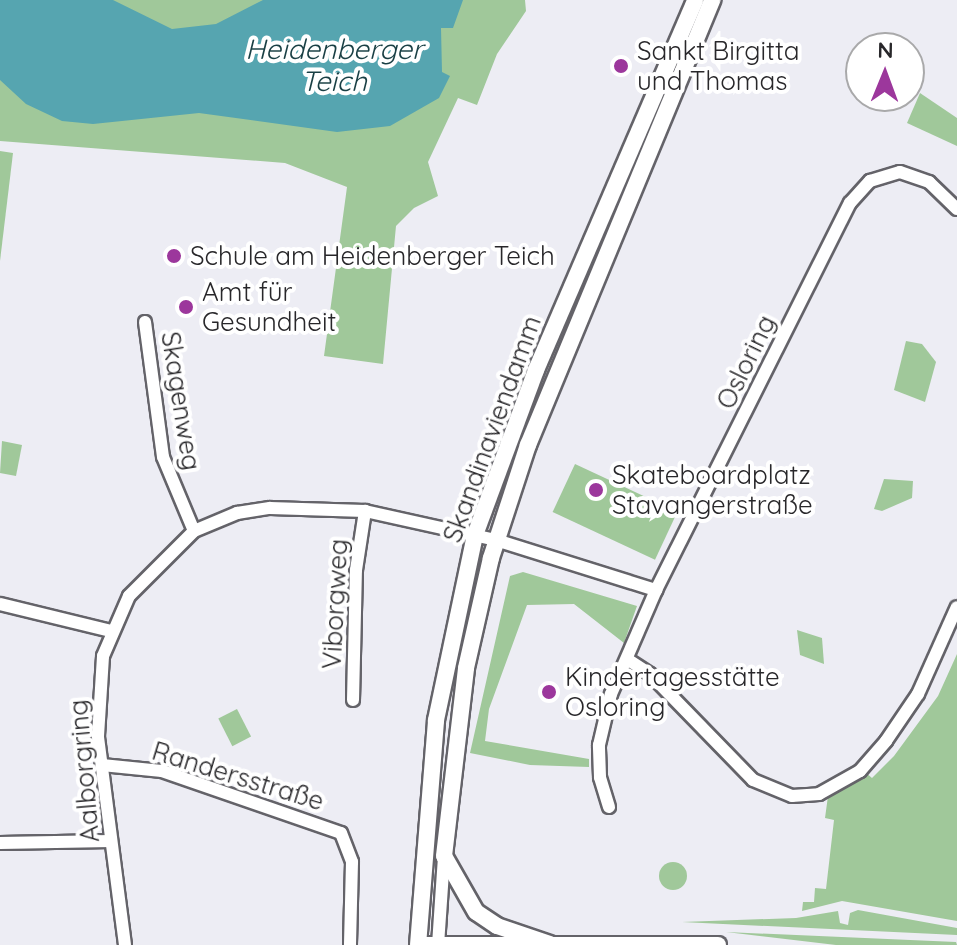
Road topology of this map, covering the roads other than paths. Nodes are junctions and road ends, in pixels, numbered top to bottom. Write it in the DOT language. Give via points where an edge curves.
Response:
graph roads {
  1 [pos="695,0"];
  2 [pos="712,0"];
  3 [pos="957,209"];
  4 [pos="145,322"];
  5 [pos="365,511"];
  6 [pos="194,531"];
  7 [pos="475,535"];
  8 [pos="496,540"];
  9 [pos="656,590"];
  10 [pos="0,604"];
  11 [pos="957,607"];
  12 [pos="111,631"];
  13 [pos="627,659"];
  14 [pos="353,700"];
  15 [pos="102,765"];
  16 [pos="609,807"];
  17 [pos="111,841"];
  18 [pos="0,843"];
  19 [pos="444,856"];
  20 [pos="439,943"];
  21 [pos="550,944"];
  22 [pos="125,945"];
  23 [pos="350,945"];
  24 [pos="419,945"];
  25 [pos="718,945"];
  1 -- 7 [label="main road, Skandinaviendamm" via="532,381"];
  2 -- 8 [label="main road, Skandinaviendamm" via="528,445"];
  3 -- 9 [label="street, Osloring" via="929,182 900,172 870,181 850,203"];
  4 -- 6 [label="street, Skagenweg" via="163,457"];
  5 -- 6 [label="street, Aalborgring" via="261,509"];
  5 -- 7 [label="street, Aalborgring"];
  5 -- 14 [label="street, Viborgweg" via="356,570"];
  6 -- 12 [label="street, Aalborgring" via="150,569"];
  7 -- 8 [label="street, Aalborgring"];
  7 -- 24 [label="main road, Skandinaviendamm" via="436,720"];
  8 -- 9 [label="street, Aalborgring"];
  8 -- 19 [label="main road, Skandinaviendamm" via="456,723"];
  9 -- 13 [label="street, Osloring"];
  10 -- 12 [label="street"];
  11 -- 13 [label="street" via="911,706 886,741 860,771 819,794 792,796 753,780 650,674"];
  12 -- 15 [label="street, Aalborgring" via="98,693"];
  13 -- 16 [label="street, Osloring" via="611,694 599,745"];
  15 -- 17 [label="street, Aalborgring"];
  15 -- 23 [label="street, Randersstraße" via="162,771 341,833 352,862"];
  17 -- 18 [label="street"];
  17 -- 22 [label="street, Aalborgring"];
  19 -- 20 [label="street, Skandinaviendamm"];
  19 -- 21 [label="main road" via="476,912 497,926"];
  20 -- 21 [label="main road"];
  20 -- 24 [label="main road"];
  21 -- 25 [label="main road"];
}
